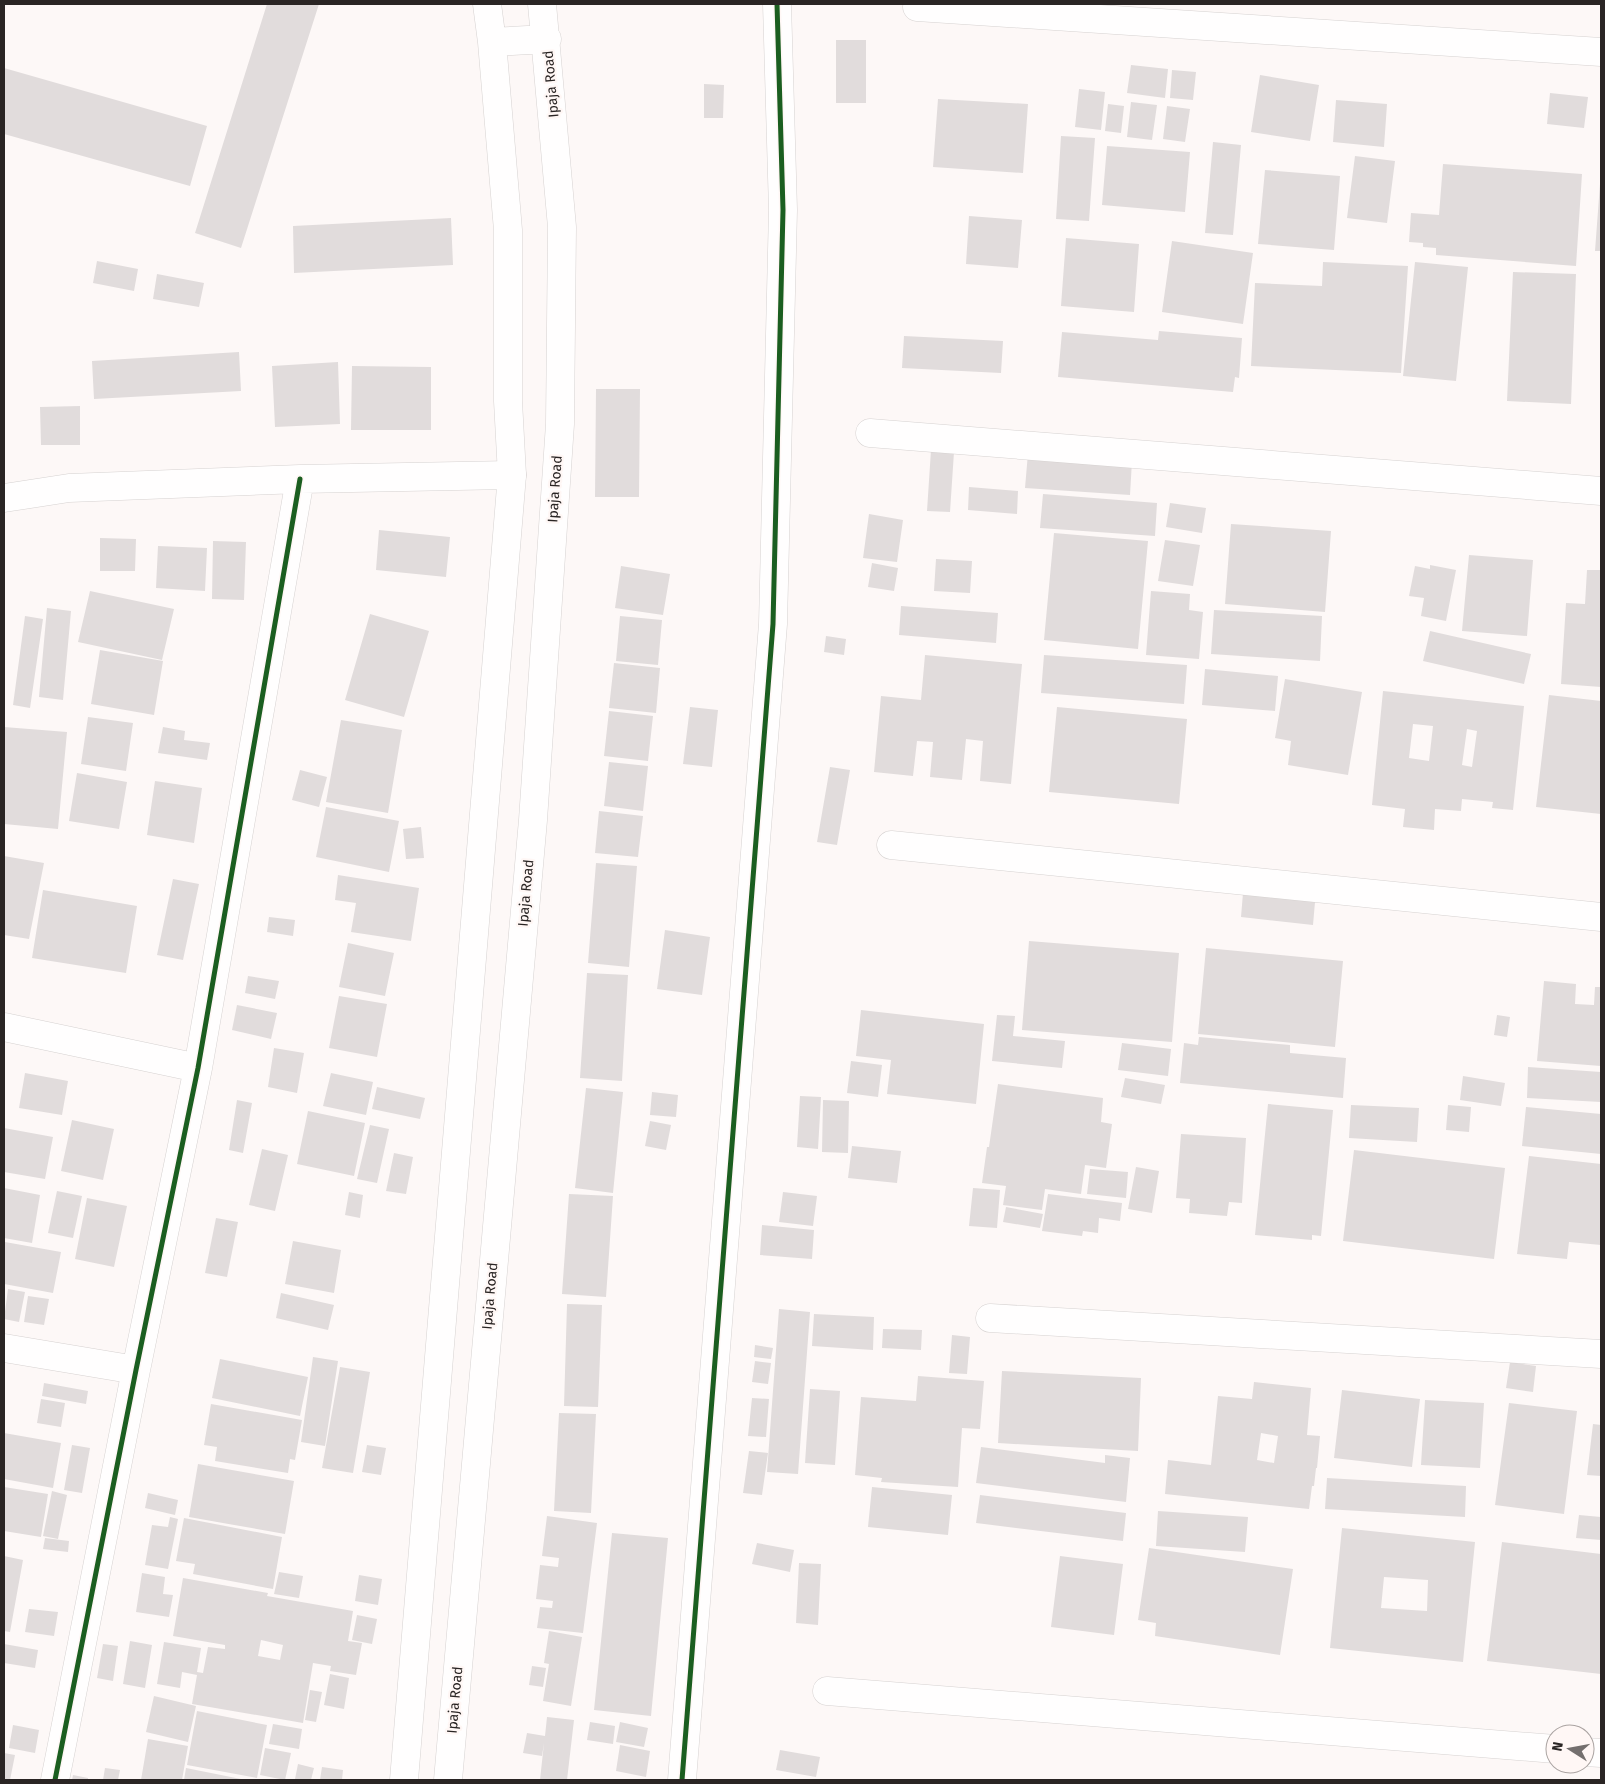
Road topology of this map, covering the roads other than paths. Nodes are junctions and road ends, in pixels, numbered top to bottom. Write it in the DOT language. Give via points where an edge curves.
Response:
graph roads {
  1 [pos="486,4"];
  2 [pos="542,4"];
  3 [pos="777,4"];
  4 [pos="917,7"];
  5 [pos="547,39"];
  6 [pos="492,42"];
  7 [pos="1601,52"];
  8 [pos="870,433"];
  9 [pos="512,475"];
  10 [pos="300,479"];
  11 [pos="1601,491"];
  12 [pos="4,498"];
  13 [pos="891,845"];
  14 [pos="1601,917"];
  15 [pos="4,1027"];
  16 [pos="198,1068"];
  17 [pos="990,1318"];
  18 [pos="4,1348"];
  19 [pos="1601,1354"];
  20 [pos="136,1370"];
  21 [pos="827,1691"];
  22 [pos="1545,1749"];
  23 [pos="55,1780"];
  24 [pos="404,1780"];
  25 [pos="448,1780"];
  26 [pos="682,1780"];
  1 -- 6 [label="street"];
  2 -- 5 [label="street, Ipaja Road"];
  3 -- 26 [label="street" via="783,210 773,624"];
  4 -- 7 [label="street"];
  5 -- 6 [label="street"];
  5 -- 25 [label="street, Ipaja Road" via="562,227 560,424 533,820"];
  6 -- 9 [label="street" via="508,230 508,401"];
  8 -- 11 [label="street"];
  9 -- 10 [label="street"];
  9 -- 24 [label="street"];
  10 -- 12 [label="street" via="69,488"];
  10 -- 16 [label="street"];
  13 -- 14 [label="street"];
  15 -- 16 [label="street"];
  16 -- 20 [label="street"];
  17 -- 19 [label="street"];
  18 -- 20 [label="street"];
  20 -- 23 [label="street"];
  21 -- 22 [label="street"];
}
